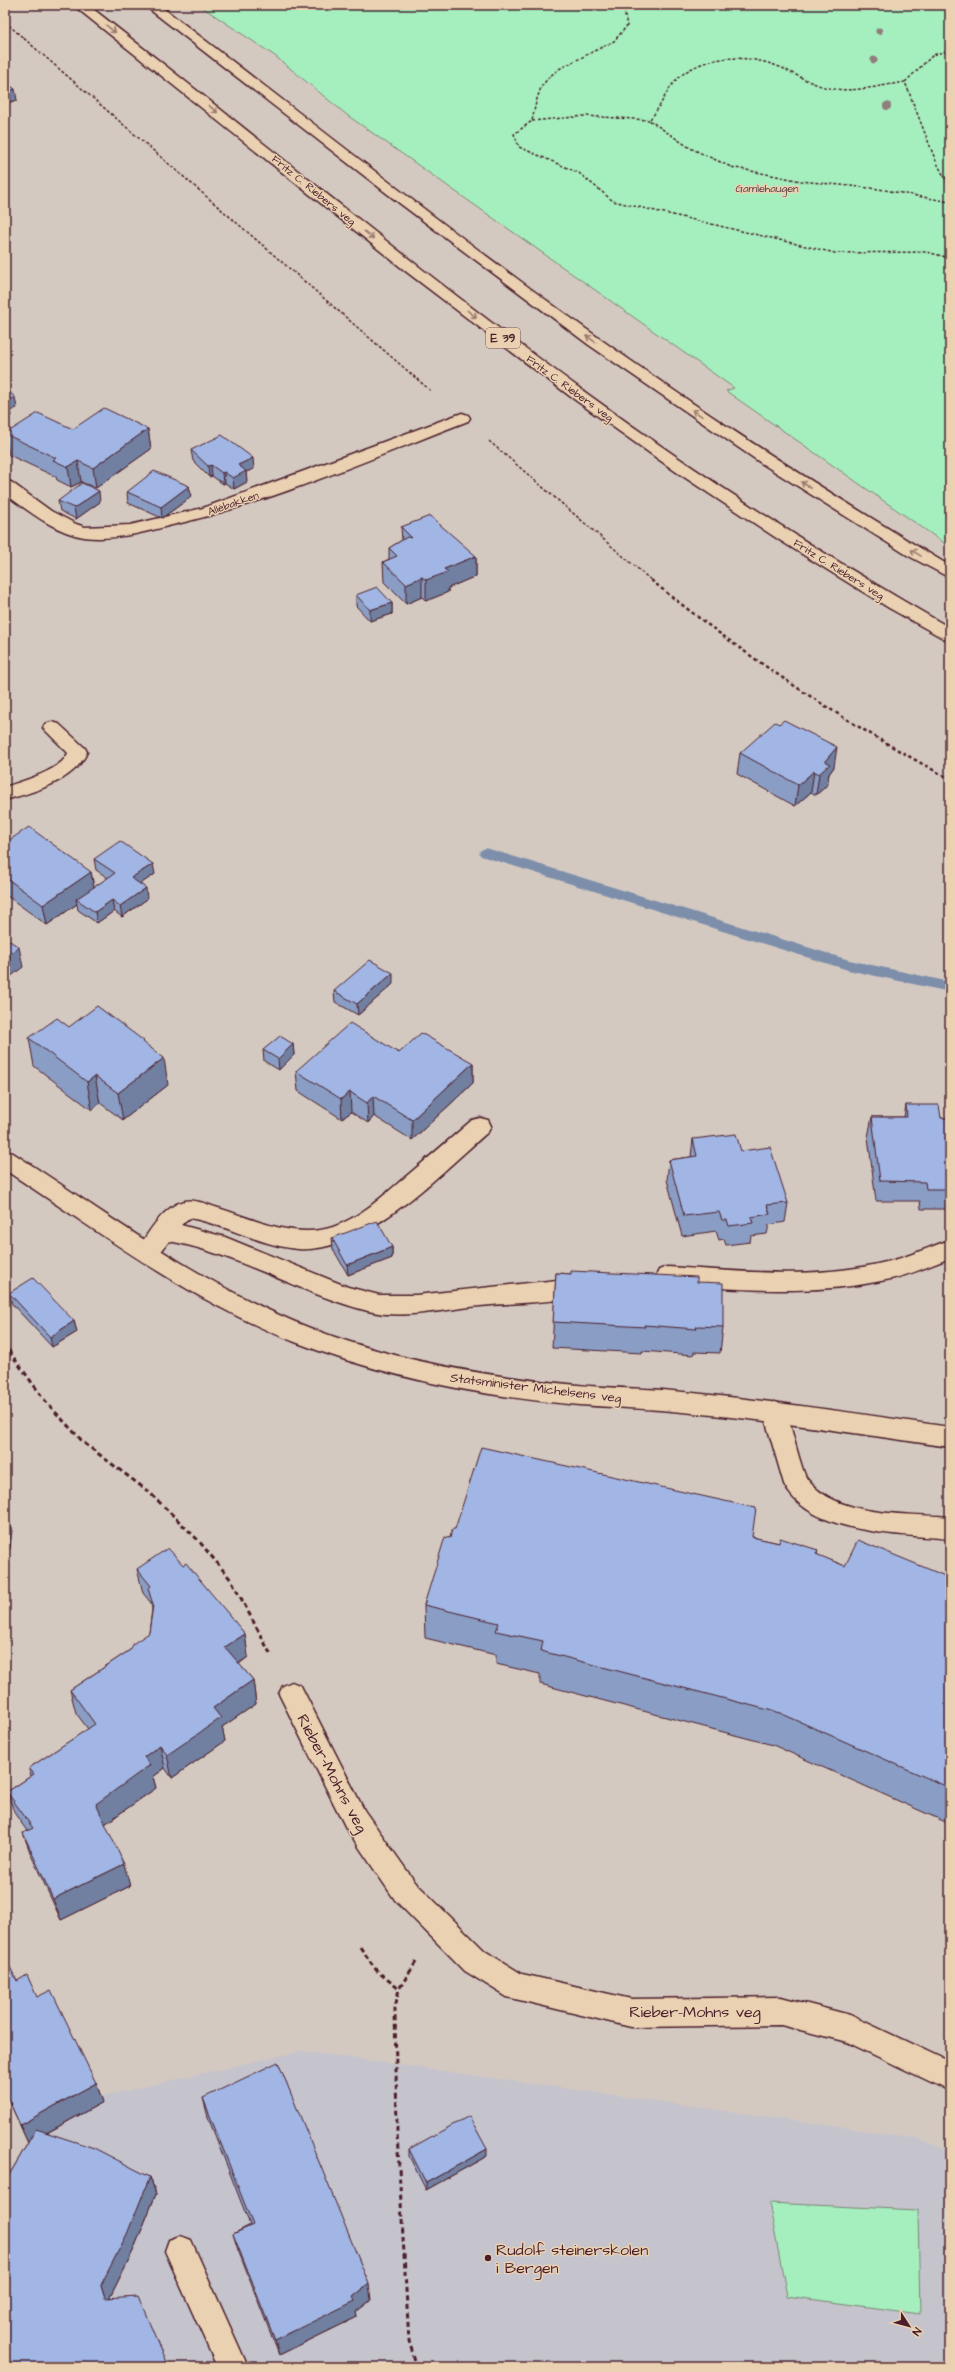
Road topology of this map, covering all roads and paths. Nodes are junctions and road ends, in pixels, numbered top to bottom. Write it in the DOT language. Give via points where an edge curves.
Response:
graph roads {
  1 [pos="80,5"];
  2 [pos="151,5"];
  3 [pos="623,5"];
  4 [pos="950,50"];
  5 [pos="905,82"];
  6 [pos="649,120"];
  7 [pos="532,121"];
  8 [pos="950,188"];
  9 [pos="950,202"];
  10 [pos="950,258"];
  11 [pos="462,418"];
  12 [pos="5,486"];
  13 [pos="950,573"];
  14 [pos="950,636"];
  15 [pos="52,728"];
  16 [pos="5,794"];
  17 [pos="480,1126"];
  18 [pos="5,1159"];
  19 [pos="165,1231"];
  20 [pos="950,1249"];
  21 [pos="149,1250"];
  22 [pos="649,1275"];
  23 [pos="606,1282"];
  24 [pos="5,1345"];
  25 [pos="775,1412"];
  26 [pos="950,1437"];
  27 [pos="950,1528"];
  28 [pos="292,1694"];
  29 [pos="442,1928"];
  30 [pos="360,1948"];
  31 [pos="399,1989"];
  32 [pos="950,2077"];
  33 [pos="180,2252"];
  34 [pos="233,2367"];
  35 [pos="417,2367"];
  1 -- 14 [label="main road, Fritz C. Riebers veg / E 39, one-way" via="364,231 577,393 820,559"];
  13 -- 2 [label="main road, one-way" via="872,527 659,388 409,203"];
  3 -- 7 [label="path" via="627,26 614,42 561,66 546,80 534,105"];
  4 -- 5 [label="path" via="933,55"];
  5 -- 6 [label="path" via="837,89 812,83 764,62 728,58 701,64 675,80 658,112"];
  5 -- 8 [label="path" via="935,159"];
  6 -- 7 [label="path" via="585,116"];
  6 -- 9 [label="path" via="690,148 731,167 801,181 879,188"];
  7 -- 10 [label="path" via="514,134 519,148 579,173 613,201 835,253 927,252"];
  11 -- 12 [label="main road, Allébakken" via="208,512 130,530 85,532 70,528 45,515"];
  15 -- 16 [label="main road" via="78,752 77,759 57,773"];
  17 -- 19 [label="main road" via="378,1214 360,1226 339,1234 300,1240 276,1236 227,1218 187,1208 172,1219"];
  18 -- 21 [label="main road, Statsminister Michelsens veg"];
  19 -- 21 [label="main road"];
  19 -- 23 [label="main road" via="191,1234 278,1267 322,1287 370,1303 437,1303"];
  20 -- 22 [label="main road" via="888,1271 843,1279 786,1282"];
  21 -- 25 [label="main road, Statsminister Michelsens veg" via="194,1282 247,1310 303,1335 395,1365 453,1378 578,1395 660,1400"];
  24 -- 28 [label="path" via="46,1402 84,1443 149,1492 198,1540 232,1581"];
  25 -- 26 [label="main road, Statsminister Michelsens veg"];
  25 -- 27 [label="main road" via="796,1484 811,1498 833,1512 861,1520"];
  28 -- 29 [label="main road, Rieber-Mohns veg" via="355,1819 405,1891"];
  29 -- 31 [label="path"];
  29 -- 32 [label="main road, Rieber-Mohns veg" via="475,1961 516,1987 631,2013 781,2011 850,2029"];
  30 -- 31 [label="path" via="371,1967 383,1979"];
  31 -- 35 [label="path" via="395,2008 397,2133 409,2341"];
  33 -- 34 [label="main road"];
}
